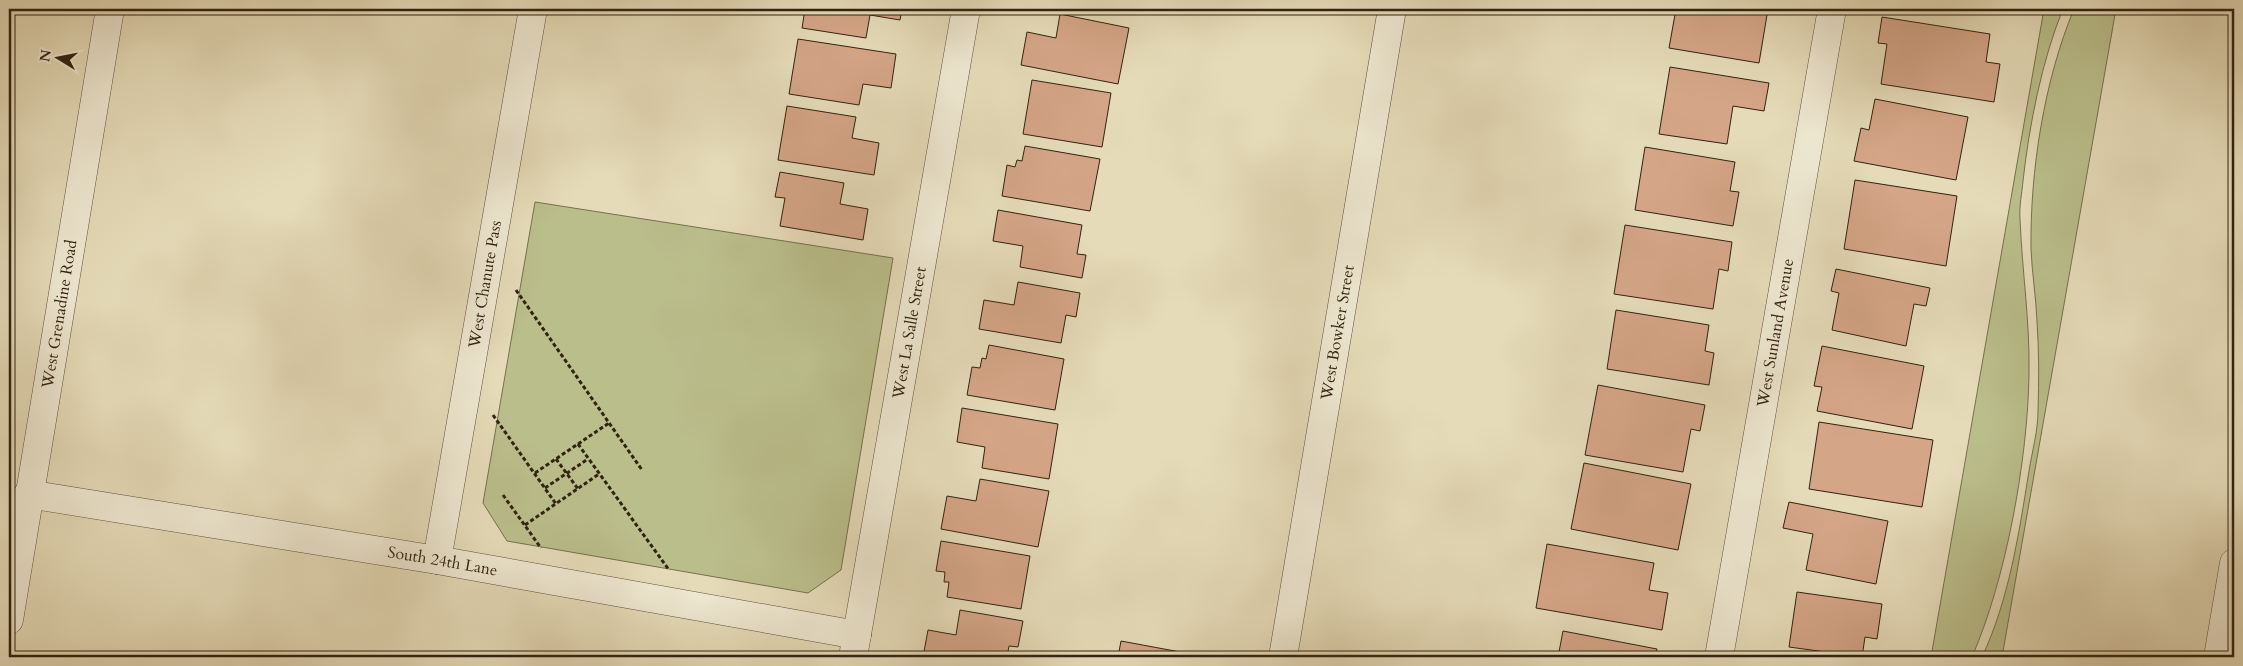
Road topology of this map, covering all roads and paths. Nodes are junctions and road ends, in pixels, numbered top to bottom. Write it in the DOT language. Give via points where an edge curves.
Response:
graph roads {
  1 [pos="110,9"];
  2 [pos="533,9"];
  3 [pos="966,9"];
  4 [pos="1392,9"];
  5 [pos="1832,9"];
  6 [pos="515,289"];
  7 [pos="493,415"];
  8 [pos="609,423"];
  9 [pos="578,444"];
  10 [pos="556,459"];
  11 [pos="588,459"];
  12 [pos="642,470"];
  13 [pos="535,474"];
  14 [pos="566,474"];
  15 [pos="599,474"];
  16 [pos="545,488"];
  17 [pos="578,489"];
  18 [pos="28,494"];
  19 [pos="503,495"];
  20 [pos="556,504"];
  21 [pos="525,525"];
  22 [pos="542,548"];
  23 [pos="437,560"];
  24 [pos="2234,563"];
  25 [pos="674,577"];
  26 [pos="9,620"];
  27 [pos="855,646"];
  28 [pos="1282,657"];
  29 [pos="1719,657"];
  30 [pos="2218,657"];
  1 -- 18 [label="street, West Grenadine Road"];
  2 -- 23 [label="street, West Chanute Pass"];
  3 -- 27 [label="street, West La Salle Street"];
  4 -- 28 [label="street, West Bowker Street"];
  5 -- 29 [label="street, West Sunland Avenue"];
  6 -- 8 [label="path"];
  7 -- 13 [label="path"];
  8 -- 9 [label="path"];
  8 -- 12 [label="path"];
  9 -- 10 [label="path"];
  9 -- 11 [label="path"];
  10 -- 13 [label="path"];
  10 -- 14 [label="path"];
  11 -- 14 [label="path"];
  11 -- 15 [label="path"];
  13 -- 16 [label="path"];
  14 -- 16 [label="path"];
  14 -- 17 [label="path"];
  15 -- 17 [label="path"];
  15 -- 25 [label="path"];
  16 -- 20 [label="path"];
  17 -- 20 [label="path"];
  18 -- 23 [label="street, South 24th Lane"];
  18 -- 26 [label="street, West Grenadine Road"];
  19 -- 21 [label="path"];
  20 -- 21 [label="path"];
  21 -- 22 [label="path"];
  23 -- 27 [label="street, South 24th Lane"];
  24 -- 30 [label="street"];
}
